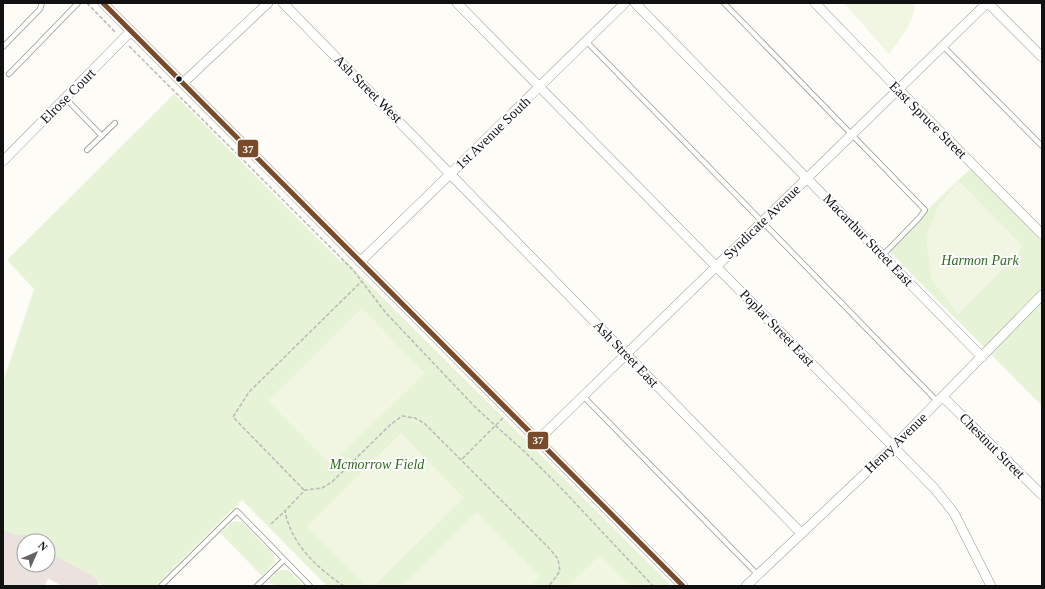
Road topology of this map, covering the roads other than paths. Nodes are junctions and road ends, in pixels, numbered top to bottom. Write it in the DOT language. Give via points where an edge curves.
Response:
graph roads {
  1 [pos="42,3"];
  2 [pos="78,3"];
  3 [pos="103,3"];
  4 [pos="268,3"];
  5 [pos="283,3"];
  6 [pos="457,3"];
  7 [pos="625,3"];
  8 [pos="635,3"];
  9 [pos="724,3"];
  10 [pos="815,3"];
  11 [pos="988,3"];
  12 [pos="131,31"];
  13 [pos="586,41"];
  14 [pos="943,46"];
  15 [pos="3,47"];
  16 [pos="1042,57"];
  17 [pos="9,74"];
  18 [pos="183,83"];
  19 [pos="540,88"];
  20 [pos="899,90"];
  21 [pos="66,99"];
  22 [pos="116,123"];
  23 [pos="853,135"];
  24 [pos="102,136"];
  25 [pos="1042,146"];
  26 [pos="87,150"];
  27 [pos="3,160"];
  28 [pos="452,174"];
  29 [pos="808,178"];
  30 [pos="762,222"];
  31 [pos="1042,234"];
  32 [pos="883,255"];
  33 [pos="360,262"];
  34 [pos="716,266"];
  35 [pos="1042,295"];
  36 [pos="626,355"];
  37 [pos="982,357"];
  38 [pos="584,397"];
  39 [pos="940,400"];
  40 [pos="538,440"];
  41 [pos="893,447"];
  42 [pos="1042,495"];
  43 [pos="801,533"];
  44 [pos="284,560"];
  45 [pos="758,575"];
  46 [pos="161,586"];
  47 [pos="257,586"];
  48 [pos="310,586"];
  49 [pos="683,586"];
  50 [pos="746,586"];
  51 [pos="991,586"];
  1 -- 15 [label="lane" via="40,9"];
  2 -- 17 [label="lane"];
  3 -- 12 [label="street"];
  4 -- 18 [label="street"];
  5 -- 28 [label="street, Ash Street West"];
  6 -- 19 [label="street, Poplar Street East"];
  7 -- 13 [label="street, 1st Avenue South"];
  8 -- 29 [label="street, Macarthur Street East"];
  9 -- 23 [label="lane"];
  10 -- 20 [label="street, East Spruce Street"];
  11 -- 14 [label="street, Syndicate Avenue"];
  11 -- 16 [label="street"];
  12 -- 18 [label="street"];
  12 -- 21 [label="street, Elrose Court"];
  13 -- 19 [label="street, 1st Avenue South"];
  13 -- 30 [label="lane"];
  14 -- 20 [label="street, Syndicate Avenue"];
  14 -- 25 [label="lane"];
  18 -- 33 [label="street"];
  19 -- 28 [label="street, 1st Avenue South"];
  19 -- 34 [label="street, Poplar Street East"];
  20 -- 23 [label="street, Syndicate Avenue"];
  20 -- 31 [label="street, East Spruce Street"];
  21 -- 24 [label="lane"];
  21 -- 27 [label="street, Elrose Court"];
  22 -- 24 [label="lane"];
  23 -- 29 [label="street, Syndicate Avenue"];
  23 -- 32 [label="lane" via="925,210"];
  24 -- 26 [label="lane"];
  28 -- 33 [label="street, 1st Avenue South"];
  28 -- 36 [label="street, Ash Street East"];
  29 -- 30 [label="street, Syndicate Avenue"];
  29 -- 32 [label="street, Macarthur Street East"];
  30 -- 34 [label="street, Syndicate Avenue"];
  30 -- 39 [label="lane"];
  32 -- 37 [label="street, Macarthur Street East"];
  33 -- 40 [label="street"];
  34 -- 36 [label="street, Syndicate Avenue"];
  34 -- 41 [label="street, Poplar Street East"];
  35 -- 37 [label="street, Henry Avenue"];
  36 -- 38 [label="street, Syndicate Avenue"];
  36 -- 43 [label="street, Ash Street East"];
  37 -- 39 [label="street, Henry Avenue"];
  38 -- 40 [label="street, Syndicate Avenue"];
  38 -- 45 [label="lane"];
  39 -- 41 [label="street, Henry Avenue"];
  39 -- 42 [label="street, Chestnut Street"];
  40 -- 49 [label="street"];
  41 -- 43 [label="street, Henry Avenue"];
  41 -- 51 [label="street, Poplar Street East" via="934,488 954,513"];
  43 -- 45 [label="street, Henry Avenue"];
  44 -- 46 [label="lane" via="237,511"];
  44 -- 47 [label="lane"];
  44 -- 48 [label="lane"];
  45 -- 50 [label="street, Henry Avenue"];
}
